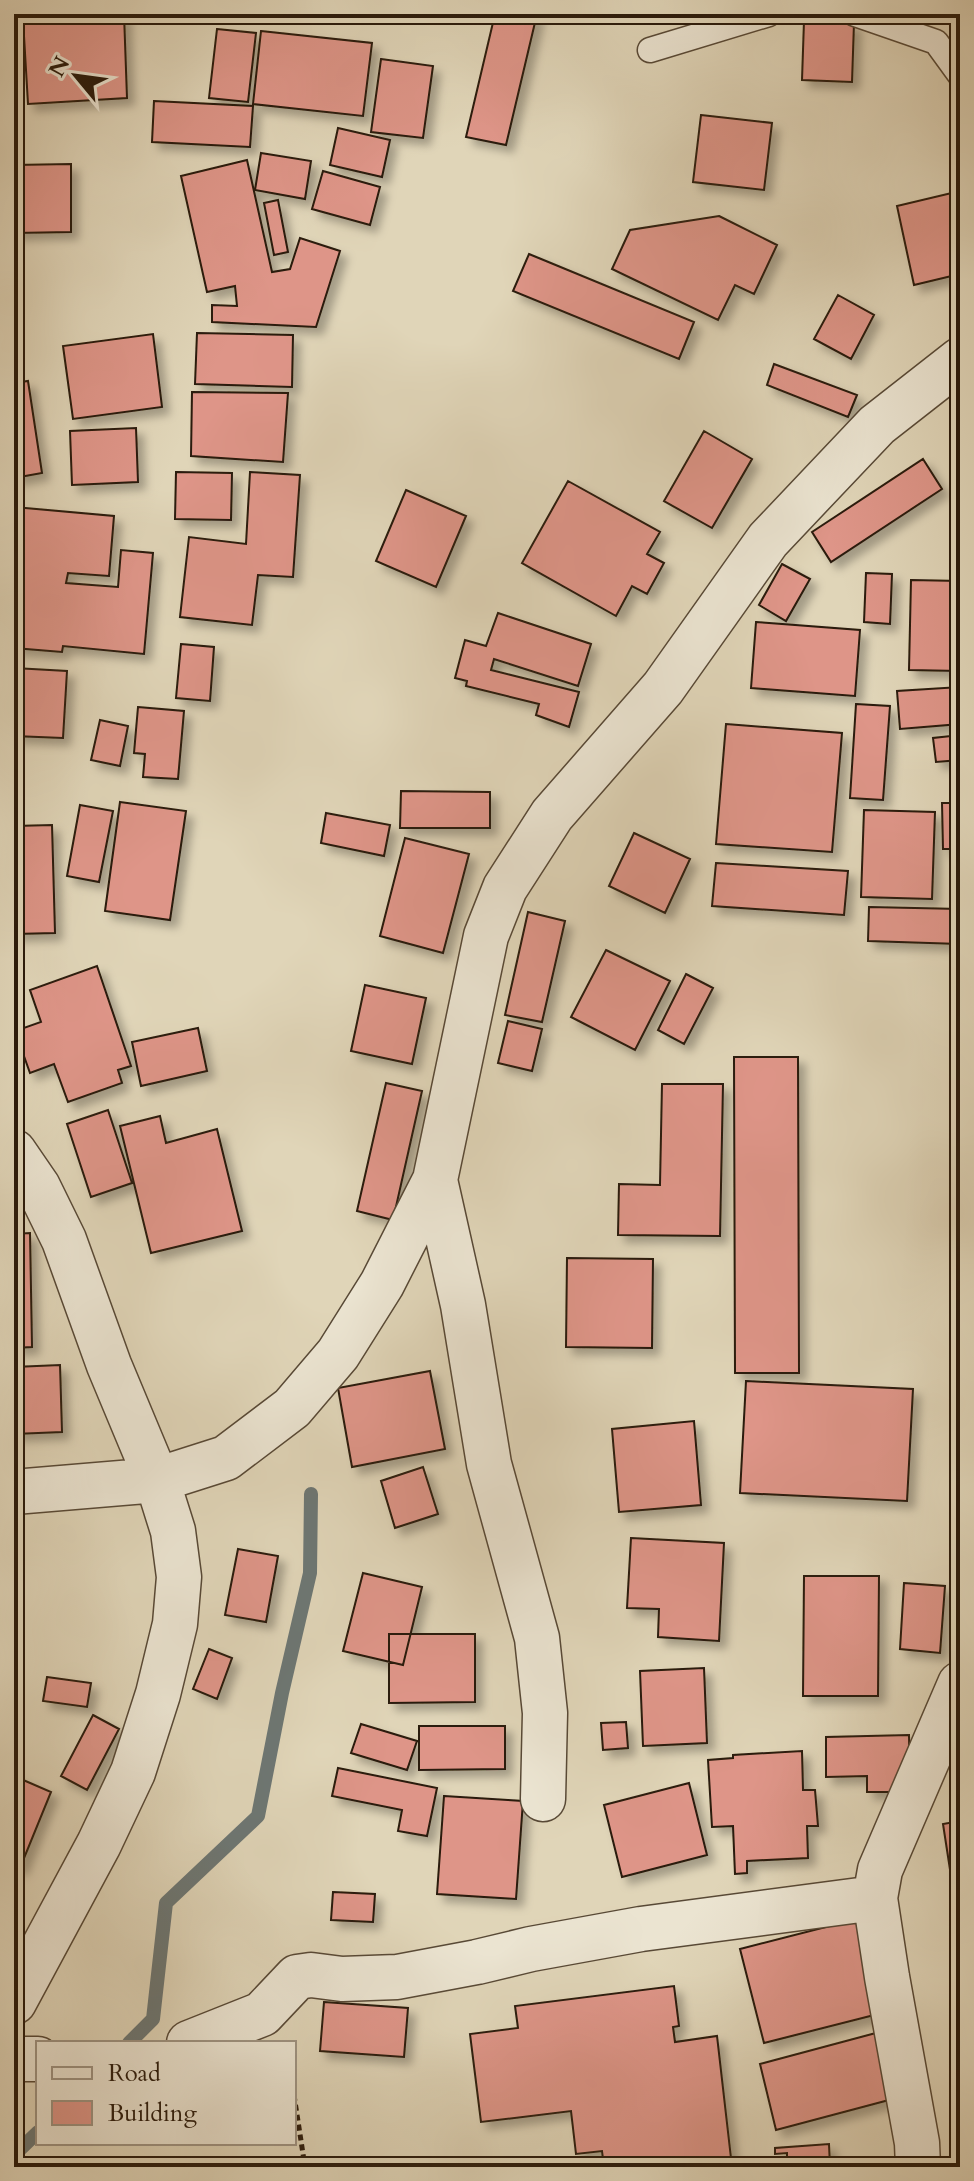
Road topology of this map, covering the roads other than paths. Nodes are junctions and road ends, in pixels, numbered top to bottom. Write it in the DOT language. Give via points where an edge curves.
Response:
graph roads {
  1 [pos="769,14"];
  2 [pos="855,14"];
  3 [pos="650,50"];
  4 [pos="960,75"];
  5 [pos="960,360"];
  6 [pos="14,1152"];
  7 [pos="435,1180"];
  8 [pos="157,1480"];
  9 [pos="14,1492"];
  10 [pos="960,1684"];
  11 [pos="543,1799"];
  12 [pos="875,1898"];
  13 [pos="14,2002"];
  14 [pos="194,2041"];
  15 [pos="14,2059"];
  16 [pos="36,2059"];
  17 [pos="918,2167"];
  1 -- 3 [label="lane"];
  2 -- 4 [label="lane" via="936,42"];
  5 -- 7 [label="street" via="877,425 768,540 663,688 536,839 505,888 486,936"];
  6 -- 8 [label="street" via="64,1240"];
  7 -- 8 [label="street" via="375,1296 338,1354 292,1408 226,1458"];
  7 -- 11 [label="street" via="463,1305 489,1464 537,1638 545,1713"];
  8 -- 9 [label="street"];
  8 -- 13 [label="street" via="173,1531 179,1577 175,1624 158,1694 133,1772"];
  10 -- 12 [label="street" via="880,1870"];
  12 -- 14 [label="street" via="641,1929 397,1977 297,1977 262,2014"];
  12 -- 17 [label="street"];
  15 -- 16 [label="street"];
}
